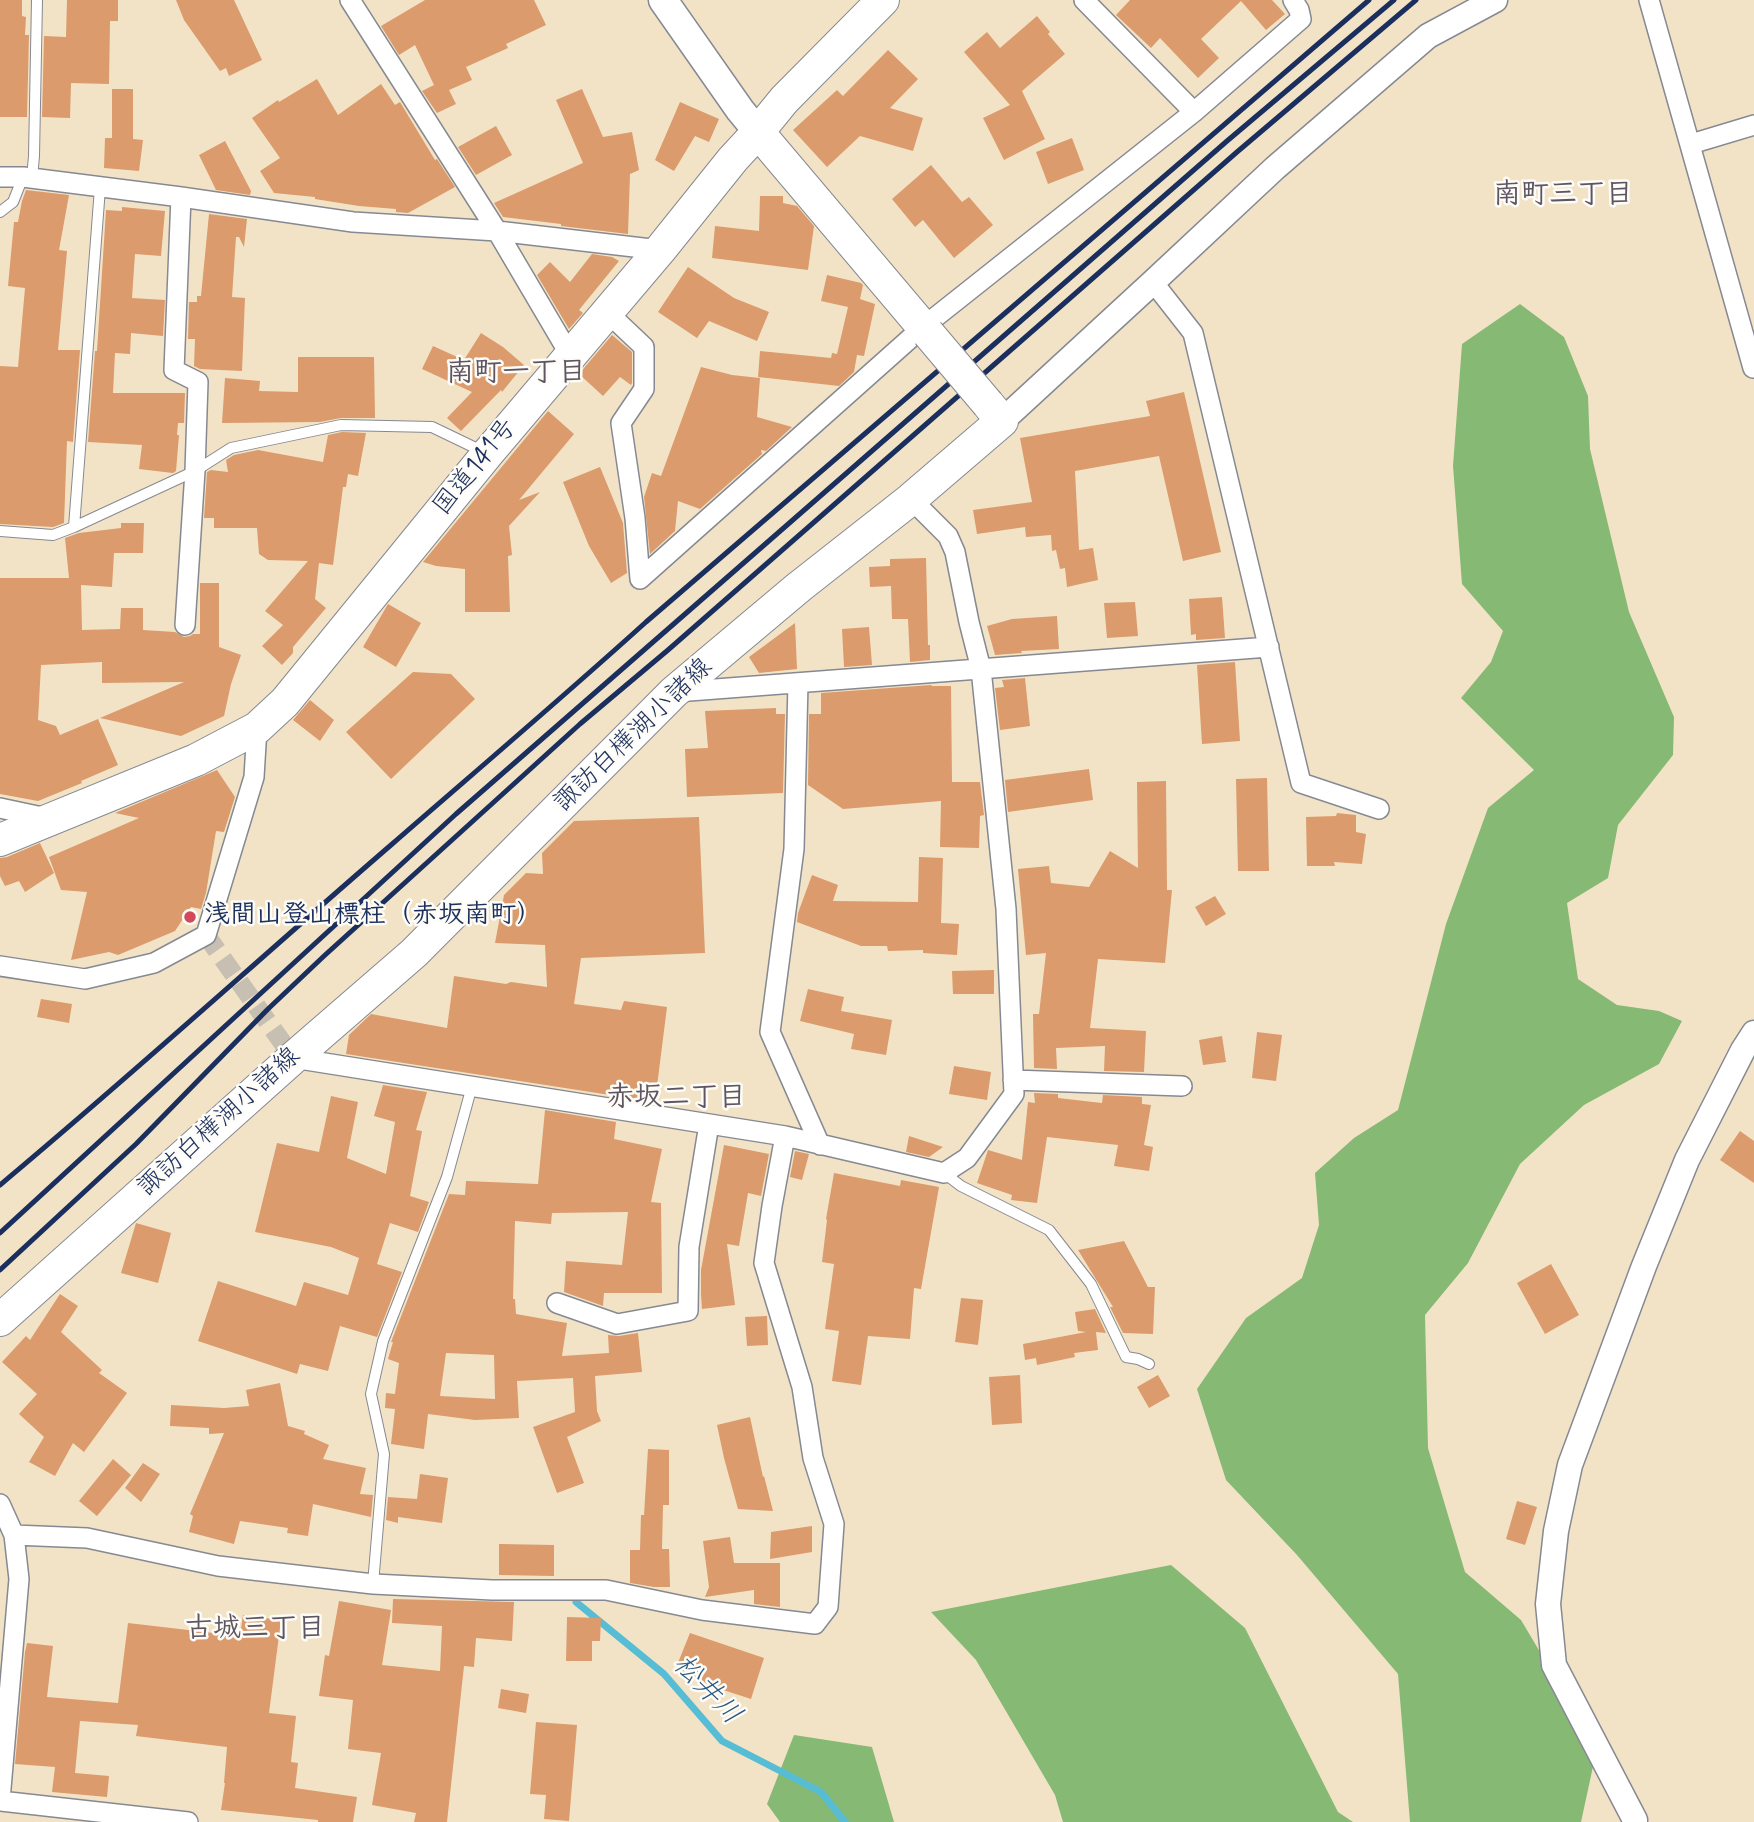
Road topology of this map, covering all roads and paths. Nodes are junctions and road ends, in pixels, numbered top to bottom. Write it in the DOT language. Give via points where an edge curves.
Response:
graph roads {
  1 [pos="37,0"];
  2 [pos="350,0"];
  3 [pos="663,0"];
  4 [pos="883,0"];
  5 [pos="1084,0"];
  6 [pos="1295,0"];
  7 [pos="1494,0"];
  8 [pos="1649,0"];
  9 [pos="1194,112"];
  10 [pos="1754,125"];
  11 [pos="758,132"];
  12 [pos="1691,144"];
  13 [pos="0,177"];
  14 [pos="27,178"];
  15 [pos="100,188"];
  16 [pos="181,197"];
  17 [pos="0,212"];
  18 [pos="497,231"];
  19 [pos="660,250"];
  20 [pos="1153,282"];
  21 [pos="607,312"];
  22 [pos="926,330"];
  23 [pos="570,355"];
  24 [pos="1753,368"];
  25 [pos="995,412"];
  26 [pos="488,453"];
  27 [pos="195,471"];
  28 [pos="911,499"];
  29 [pos="74,527"];
  30 [pos="0,530"];
  31 [pos="185,625"];
  32 [pos="1269,647"];
  33 [pos="981,669"];
  34 [pos="798,683"];
  35 [pos="674,692"];
  36 [pos="257,728"];
  37 [pos="0,808"];
  38 [pos="1379,809"];
  39 [pos="51,819"];
  40 [pos="0,840"];
  41 [pos="0,965"];
  42 [pos="1754,1033"];
  43 [pos="291,1055"];
  44 [pos="1013,1080"];
  45 [pos="472,1086"];
  46 [pos="1182,1086"];
  47 [pos="709,1124"];
  48 [pos="785,1136"];
  49 [pos="820,1145"];
  50 [pos="944,1173"];
  51 [pos="557,1303"];
  52 [pos="0,1320"];
  53 [pos="1149,1364"];
  54 [pos="0,1504"];
  55 [pos="14,1535"];
  56 [pos="373,1584"];
  57 [pos="0,1800"];
  58 [pos="1635,1821"];
  59 [pos="188,1822"];
  1 -- 14 [label="lane" via="34,156"];
  2 -- 18 [label="street"];
  3 -- 11 [label="main road"];
  4 -- 11 [label="main road, 国道141号"];
  5 -- 9 [label="street"];
  6 -- 9 [label="street" via="1301,19"];
  7 -- 20 [label="street" via="1428,36 1275,168"];
  8 -- 12 [label="street"];
  9 -- 22 [label="street"];
  10 -- 12 [label="street"];
  11 -- 19 [label="main road, 国道141号"];
  11 -- 22 [label="main road"];
  12 -- 24 [label="street"];
  13 -- 14 [label="street"];
  14 -- 15 [label="street"];
  14 -- 17 [label="lane" via="13,202"];
  15 -- 16 [label="street"];
  15 -- 29 [label="lane"];
  16 -- 18 [label="street" via="353,222"];
  16 -- 27 [label="street" via="174,370 198,382"];
  18 -- 19 [label="street"];
  18 -- 23 [label="street"];
  19 -- 21 [label="main road, 国道141号"];
  20 -- 25 [label="street"];
  20 -- 32 [label="street" via="1193,333"];
  21 -- 22 [label="street" via="644,347 643,389 621,423 640,579"];
  21 -- 23 [label="main road, 国道141号"];
  22 -- 25 [label="main road, bridge"];
  23 -- 26 [label="main road, 国道141号"];
  25 -- 28 [label="main road, 諏訪白樺湖小諸線"];
  26 -- 27 [label="lane" via="432,427 341,425 231,448"];
  26 -- 36 [label="main road, 国道141号" via="285,702"];
  27 -- 29 [label="lane"];
  27 -- 31 [label="street"];
  28 -- 33 [label="street" via="952,544"];
  28 -- 35 [label="main road, 諏訪白樺湖小諸線"];
  29 -- 30 [label="lane" via="53,534"];
  32 -- 33 [label="street"];
  32 -- 38 [label="street" via="1301,783"];
  33 -- 34 [label="street"];
  33 -- 44 [label="street" via="1006,909"];
  34 -- 35 [label="street"];
  34 -- 49 [label="street" via="794,849 770,1032"];
  35 -- 43 [label="main road, 諏訪白樺湖小諸線" via="415,953"];
  36 -- 39 [label="main road, 国道141号" via="196,760"];
  36 -- 41 [label="street" via="254,777 206,935 153,963 85,979"];
  37 -- 39 [label="street"];
  39 -- 40 [label="main road, 国道141号"];
  42 -- 58 [label="street" via="1687,1160 1644,1266 1570,1465 1556,1531 1548,1604 1555,1665"];
  43 -- 45 [label="street"];
  43 -- 52 [label="main road, 諏訪白樺湖小諸線"];
  44 -- 46 [label="street"];
  44 -- 50 [label="street" via="1014,1094 967,1158"];
  45 -- 47 [label="street"];
  45 -- 56 [label="lane" via="447,1177 383,1341 371,1394 384,1454"];
  47 -- 48 [label="street"];
  47 -- 51 [label="street" via="690,1247 688,1311 617,1324"];
  48 -- 49 [label="street"];
  48 -- 56 [label="street" via="764,1264 802,1387 813,1458 834,1524 828,1607 815,1624 606,1590"];
  49 -- 50 [label="street"];
  50 -- 53 [label="lane" via="1049,1230 1091,1284 1126,1357"];
  54 -- 55 [label="street"];
  55 -- 56 [label="street" via="87,1538 218,1566"];
  55 -- 57 [label="street" via="19,1579"];
  57 -- 59 [label="street"];
}
